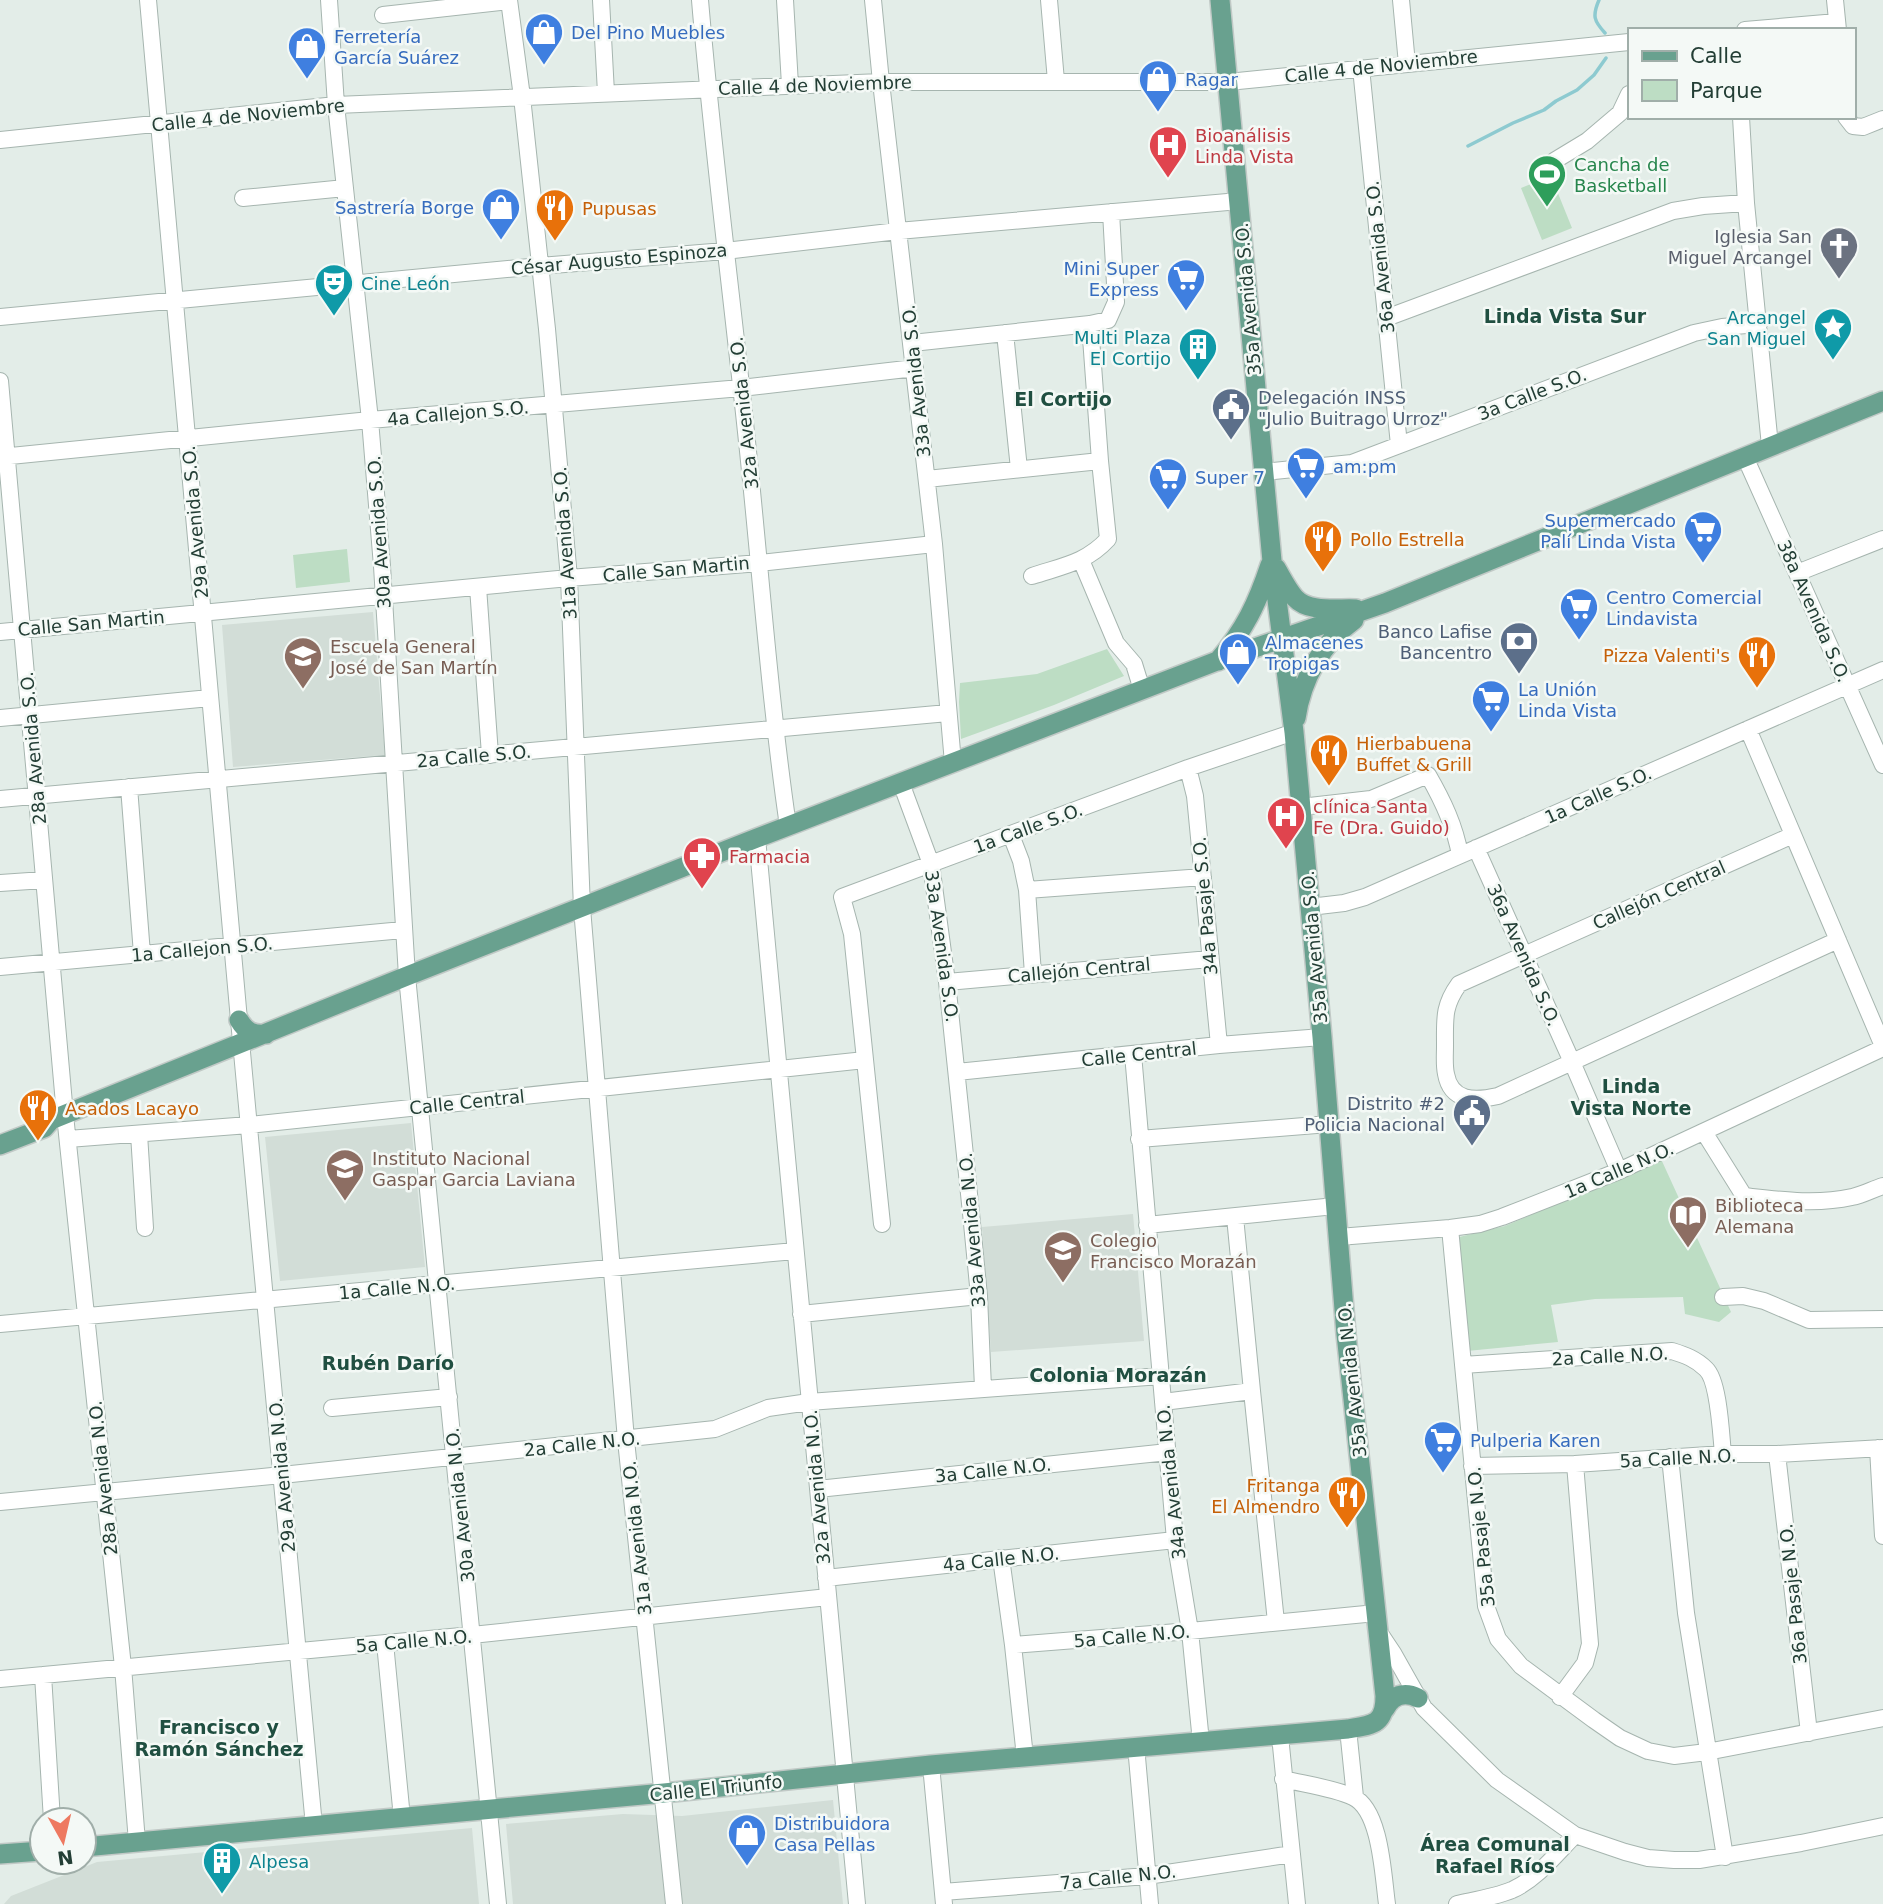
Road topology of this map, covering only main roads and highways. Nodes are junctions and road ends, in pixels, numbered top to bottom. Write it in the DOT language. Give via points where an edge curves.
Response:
graph roads {
  1 [pos="1220,0"];
  2 [pos="1883,401"];
  3 [pos="1272,561"];
  4 [pos="1367,610"];
  5 [pos="1281,639"];
  6 [pos="1217,662"];
  7 [pos="1294,732"];
  8 [pos="239,1020"];
  9 [pos="266,1034"];
  10 [pos="1322,1037"];
  11 [pos="58,1118"];
  12 [pos="0,1132"];
  13 [pos="0,1145"];
  14 [pos="1418,1698"];
  15 [pos="1382,1715"];
  16 [pos="98,1846"];
  17 [pos="28,1852"];
  18 [pos="0,1854"];
  1 -- 3 [label="main road, 35a Avenida S.O."];
  2 -- 4 [label="main road"];
  3 -- 4 [label="main road" via="1301,603"];
  3 -- 5 [label="main road, 35a Avenida S.O."];
  3 -- 6 [label="main road" via="1256,606"];
  4 -- 5 [label="main road"];
  4 -- 7 [label="main road" via="1338,631 1320,654 1298,706"];
  5 -- 6 [label="main road"];
  5 -- 7 [label="main road"];
  6 -- 9 [label="main road" via="757,838"];
  7 -- 10 [label="main road, 35a Avenida S.O."];
  8 -- 9 [label="main road" via="247,1031"];
  9 -- 11 [label="main road"];
  10 -- 15 [label="main road, 35a Avenida N.O."];
  11 -- 12 [label="main road" via="40,1117"];
  11 -- 13 [label="main road"];
  14 -- 15 [label="main road, Calle El Triunfo" via="1399,1695"];
  15 -- 16 [label="main road, Calle El Triunfo" via="1370,1726 1280,1736"];
  17 -- 18 [label="main road"];
}
